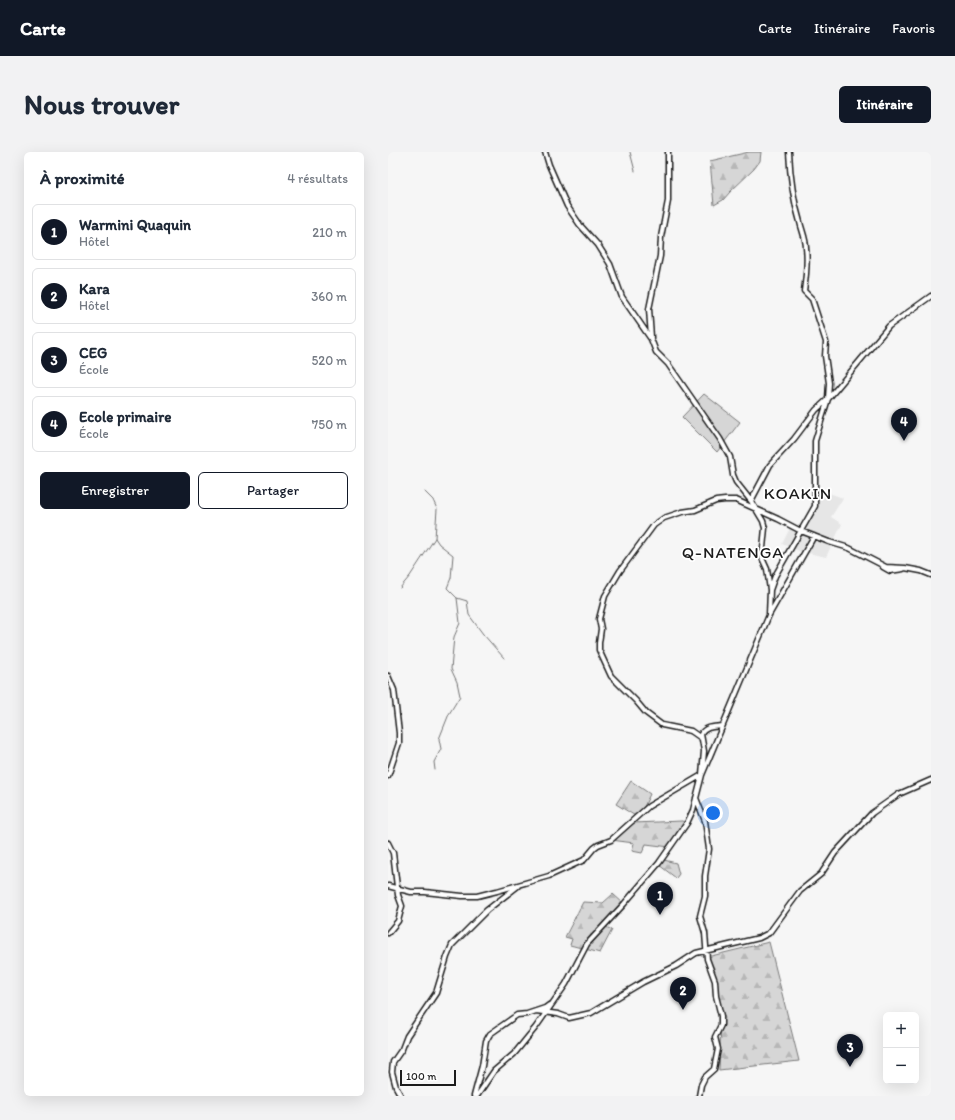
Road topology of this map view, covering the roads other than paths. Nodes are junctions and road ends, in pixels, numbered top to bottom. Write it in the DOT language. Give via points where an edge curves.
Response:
graph roads {
  1 [pos="545,152"];
  2 [pos="668,152"];
  3 [pos="789,152"];
  4 [pos="931,296"];
  5 [pos="651,339"];
  6 [pos="828,399"];
  7 [pos="751,500"];
  8 [pos="755,508"];
  9 [pos="801,531"];
  10 [pos="814,536"];
  11 [pos="931,575"];
  12 [pos="770,590"];
  13 [pos="769,616"];
  14 [pos="388,676"];
  15 [pos="722,726"];
  16 [pos="701,738"];
  17 [pos="702,775"];
  18 [pos="388,776"];
  19 [pos="931,780"];
  20 [pos="696,798"];
  21 [pos="388,843"];
  22 [pos="521,883"];
  23 [pos="388,886"];
  24 [pos="398,888"];
  25 [pos="388,933"];
  26 [pos="706,950"];
  27 [pos="553,1002"];
  28 [pos="536,1011"];
  29 [pos="545,1013"];
  30 [pos="401,1096"];
  31 [pos="474,1096"];
  32 [pos="477,1096"];
  33 [pos="699,1096"];
  1 -- 5 [label="street" via="567,206 598,245 610,264 622,297"];
  2 -- 5 [label="street" via="668,201 649,309"];
  3 -- 6 [label="street" via="791,185 806,247 804,291 812,299 826,342"];
  4 -- 6 [label="street" via="889,326"];
  5 -- 7 [label="street" via="656,352 670,367 720,438 730,457 736,482"];
  6 -- 7 [label="street" via="770,465"];
  6 -- 9 [label="street" via="815,442 815,506"];
  7 -- 8 [label="street"];
  8 -- 9 [label="street"];
  8 -- 12 [label="street" via="764,521 762,558 767,569"];
  8 -- 16 [label="street" via="736,500 725,500 664,518 654,525 620,571 605,596 600,613 599,650 611,676 646,713 662,725 691,731"];
  9 -- 10 [label="street"];
  9 -- 12 [label="street" via="775,576"];
  10 -- 11 [label="street" via="849,548 877,564"];
  10 -- 13 [label="street"];
  12 -- 13 [label="street"];
  13 -- 15 [label="street"];
  14 -- 18 [label="street" via="394,690 399,733 399,743"];
  15 -- 16 [label="street" via="708,727 701,734"];
  15 -- 17 [label="street"];
  16 -- 17 [label="street" via="704,751"];
  17 -- 20 [label="street"];
  17 -- 22 [label="street" via="649,806 611,840 594,848 579,864 549,876"];
  19 -- 26 [label="street" via="900,794 872,812 836,851 821,874 800,892 769,933 759,938"];
  20 -- 26 [label="street" via="705,822 709,849 705,896 700,916"];
  20 -- 27 [label="street" via="687,823 654,869 587,944 566,984"];
  21 -- 24 [label="street"];
  22 -- 24 [label="street" via="477,896 411,892"];
  22 -- 30 [label="street" via="487,910 452,946 436,993 407,1036 394,1062 392,1072"];
  23 -- 24 [label="street"];
  24 -- 25 [label="street" via="401,912 398,921"];
  26 -- 29 [label="street" via="643,982 591,1013 569,1018"];
  26 -- 33 [label="street" via="715,981 721,1025 715,1037 718,1049 716,1064 705,1077"];
  27 -- 28 [label="street"];
  27 -- 29 [label="street"];
  28 -- 29 [label="street"];
  28 -- 31 [label="street" via="517,1015 490,1034"];
  29 -- 32 [label="street" via="514,1054 494,1071"];
}
